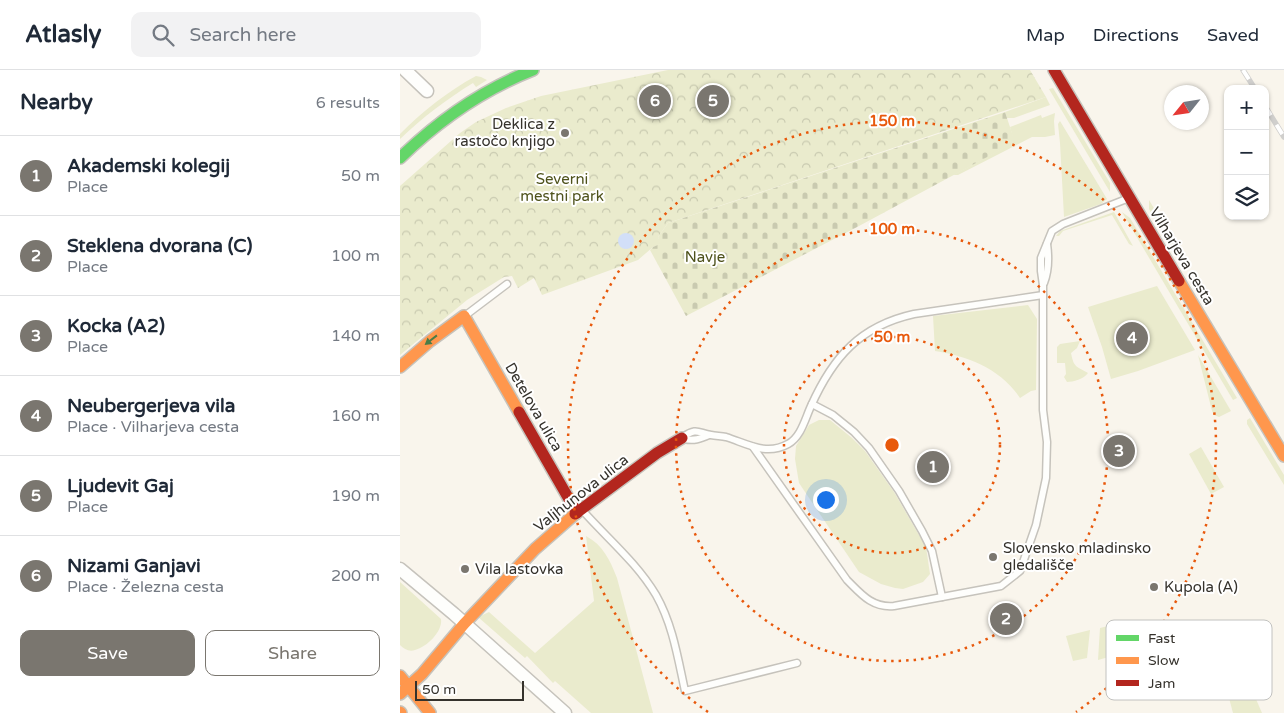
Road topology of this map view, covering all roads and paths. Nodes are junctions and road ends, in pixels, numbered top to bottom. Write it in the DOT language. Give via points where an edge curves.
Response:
graph roads {
  1 [pos="405,70"];
  2 [pos="533,70"];
  3 [pos="1054,70"];
  4 [pos="517,73"];
  5 [pos="427,91"];
  6 [pos="400,158"];
  7 [pos="1130,198"];
  8 [pos="507,284"];
  9 [pos="1043,295"];
  10 [pos="464,316"];
  11 [pos="400,367"];
  12 [pos="812,404"];
  13 [pos="682,438"];
  14 [pos="753,447"];
  15 [pos="1284,456"];
  16 [pos="579,511"];
  17 [pos="400,569"];
  18 [pos="942,597"];
  19 [pos="464,624"];
  20 [pos="797,663"];
  21 [pos="400,676"];
  22 [pos="404,690"];
  23 [pos="430,713"];
  24 [pos="565,713"];
  1 -- 5 [label="street"];
  2 -- 4 [label="street"];
  3 -- 7 [label="street, Vilharjeva cesta"];
  4 -- 6 [label="street" via="460,107"];
  7 -- 9 [label="lane" via="1062,224 1052,231 1041,258"];
  7 -- 15 [label="street, Vilharjeva cesta"];
  8 -- 10 [label="lane"];
  9 -- 12 [label="lane" via="886,321 856,342 833,365"];
  9 -- 18 [label="lane" via="1046,478 1031,545 1020,571 1001,586"];
  10 -- 11 [label="street, one-way"];
  10 -- 16 [label="street, Detelova ulica"];
  12 -- 14 [label="lane" via="798,436 790,444 768,450"];
  12 -- 18 [label="lane" via="854,432 899,491 932,551"];
  13 -- 14 [label="lane" via="691,441 709,435"];
  13 -- 16 [label="street, Valjhunova ulica"];
  14 -- 18 [label="lane" via="847,580 865,598 882,607"];
  16 -- 19 [label="street, Valjhunova ulica" via="535,549"];
  16 -- 20 [label="lane" via="632,562 657,597 671,628 685,691"];
  17 -- 19 [label="street"];
  19 -- 22 [label="street, Valjhunova ulica" via="422,674"];
  19 -- 24 [label="street"];
  21 -- 22 [label="street"];
  22 -- 23 [label="street"];
}
